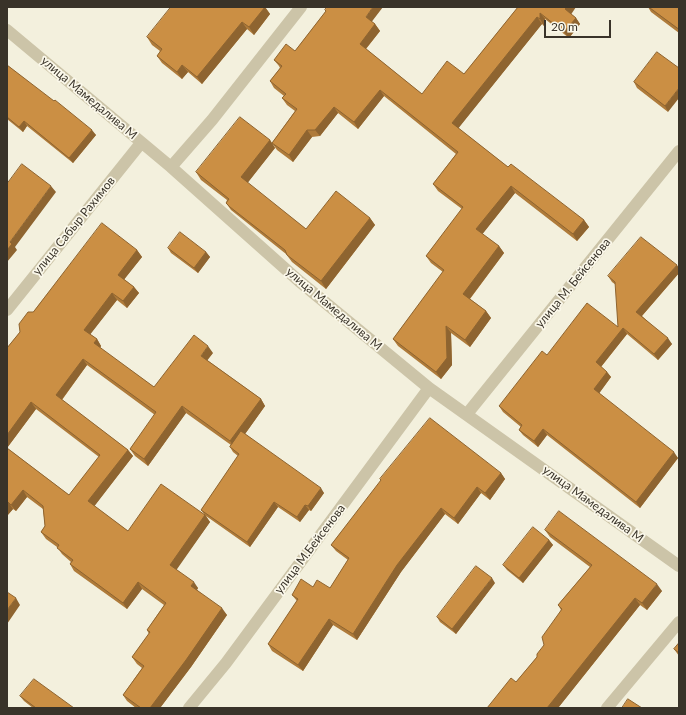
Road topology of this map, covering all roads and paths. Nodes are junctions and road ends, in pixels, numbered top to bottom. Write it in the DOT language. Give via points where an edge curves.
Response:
graph roads {
  1 [pos="301,7"];
  2 [pos="7,30"];
  3 [pos="141,142"];
  4 [pos="679,151"];
  5 [pos="171,167"];
  6 [pos="7,310"];
  7 [pos="429,388"];
  8 [pos="466,414"];
  9 [pos="679,566"];
  10 [pos="679,622"];
  11 [pos="189,708"];
  12 [pos="607,708"];
  1 -- 5 [label="street" via="212,120"];
  2 -- 3 [label="street, улица Мамедалива М"];
  3 -- 5 [label="street, улица Мамедалива М"];
  3 -- 6 [label="street, улица Сабыр Рахимов"];
  4 -- 8 [label="street, улица М. Бейсенова"];
  5 -- 7 [label="street, улица Мамедалива М" via="299,281"];
  7 -- 8 [label="street, улица Мамедалива М"];
  7 -- 11 [label="street, улица М.Бейсенова"];
  8 -- 9 [label="street, улица Мамедалива М"];
  10 -- 12 [label="street"];
}
